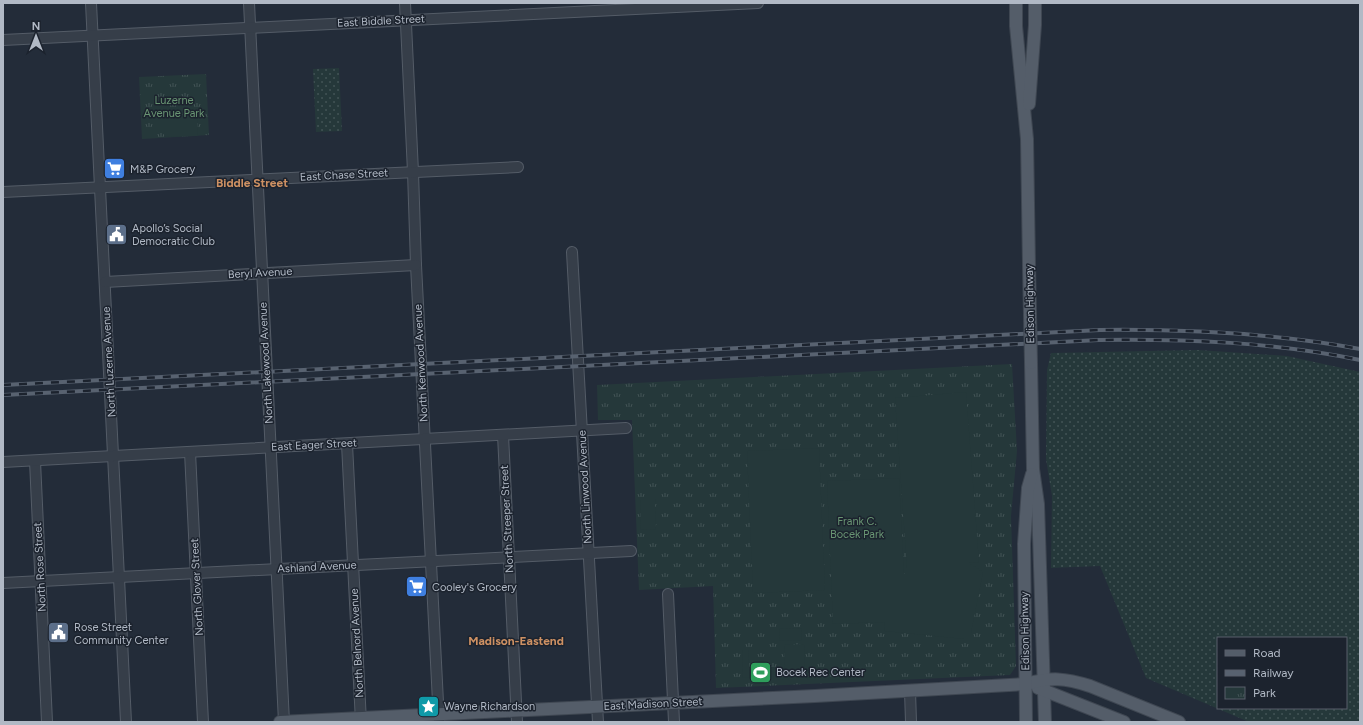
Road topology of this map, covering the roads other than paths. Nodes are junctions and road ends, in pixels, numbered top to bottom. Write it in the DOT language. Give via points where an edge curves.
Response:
graph roads {
  1 [pos="91,3"];
  2 [pos="248,3"];
  3 [pos="405,3"];
  4 [pos="758,3"];
  5 [pos="1016,3"];
  6 [pos="1035,3"];
  7 [pos="720,4"];
  8 [pos="642,6"];
  9 [pos="565,8"];
  10 [pos="406,20"];
  11 [pos="250,28"];
  12 [pos="92,35"];
  13 [pos="3,40"];
  14 [pos="1027,139"];
  15 [pos="518,167"];
  16 [pos="413,172"];
  17 [pos="257,180"];
  18 [pos="100,187"];
  19 [pos="3,192"];
  20 [pos="572,252"];
  21 [pos="416,265"];
  22 [pos="262,273"];
  23 [pos="105,282"];
  24 [pos="626,428"];
  25 [pos="582,431"];
  26 [pos="503,435"];
  27 [pos="425,439"];
  28 [pos="348,444"];
  29 [pos="270,448"];
  30 [pos="190,452"];
  31 [pos="114,456"];
  32 [pos="35,461"];
  33 [pos="3,462"];
  34 [pos="1033,469"];
  35 [pos="631,551"];
  36 [pos="588,553"];
  37 [pos="510,557"];
  38 [pos="431,561"];
  39 [pos="353,565"];
  40 [pos="276,569"];
  41 [pos="196,573"];
  42 [pos="119,577"];
  43 [pos="40,581"];
  44 [pos="3,583"];
  45 [pos="668,594"];
  46 [pos="1026,684"];
  47 [pos="1044,685"];
  48 [pos="910,691"];
  49 [pos="674,703"];
  50 [pos="597,707"];
  51 [pos="517,716"];
  52 [pos="439,718"];
  53 [pos="361,720"];
  54 [pos="47,722"];
  55 [pos="126,722"];
  56 [pos="204,722"];
  57 [pos="280,722"];
  58 [pos="284,722"];
  59 [pos="598,722"];
  60 [pos="674,722"];
  61 [pos="911,722"];
  62 [pos="1026,722"];
  63 [pos="1045,722"];
  64 [pos="1124,722"];
  65 [pos="1179,722"];
  1 -- 12 [label="street, North Luzerne Avenue"];
  2 -- 11 [label="street, North Lakewood Avenue"];
  3 -- 10 [label="street, North Kenwood Avenue"];
  4 -- 7 [label="street, East Biddle Street"];
  5 -- 14 [label="main road, Edison Highway"];
  6 -- 14 [label="main road, Edison Highway"];
  7 -- 8 [label="street, East Biddle Street"];
  8 -- 9 [label="street, East Biddle Street"];
  9 -- 10 [label="street, East Biddle Street"];
  10 -- 11 [label="street, East Biddle Street"];
  10 -- 16 [label="street, North Kenwood Avenue"];
  11 -- 12 [label="street, East Biddle Street"];
  11 -- 17 [label="street, North Lakewood Avenue"];
  12 -- 13 [label="street, East Biddle Street"];
  12 -- 18 [label="street, North Luzerne Avenue"];
  14 -- 34 [label="main road, Edison Highway, bridge"];
  15 -- 16 [label="street, East Chase Street"];
  16 -- 17 [label="street, East Chase Street"];
  16 -- 21 [label="street, North Kenwood Avenue"];
  17 -- 18 [label="street, East Chase Street"];
  17 -- 22 [label="street, North Lakewood Avenue"];
  18 -- 19 [label="street, East Chase Street"];
  18 -- 23 [label="street, North Luzerne Avenue"];
  20 -- 25 [label="street, North Linwood Avenue"];
  21 -- 22 [label="street, Beryl Avenue"];
  21 -- 27 [label="street, North Kenwood Avenue"];
  22 -- 23 [label="street, Beryl Avenue"];
  22 -- 29 [label="street, North Lakewood Avenue"];
  23 -- 31 [label="street, North Luzerne Avenue"];
  24 -- 25 [label="street, East Eager Street"];
  25 -- 26 [label="street, East Eager Street"];
  25 -- 36 [label="street, North Linwood Avenue"];
  26 -- 27 [label="street, East Eager Street"];
  26 -- 37 [label="street, North Streeper Street"];
  27 -- 28 [label="street, East Eager Street"];
  27 -- 38 [label="street, North Kenwood Avenue"];
  28 -- 29 [label="street, East Eager Street"];
  28 -- 39 [label="street, North Belnord Avenue"];
  29 -- 30 [label="street, East Eager Street"];
  29 -- 40 [label="street, North Lakewood Avenue"];
  30 -- 31 [label="street, East Eager Street"];
  30 -- 41 [label="street, North Glover Street"];
  31 -- 32 [label="street, East Eager Street"];
  31 -- 42 [label="street, North Luzerne Avenue"];
  32 -- 33 [label="street, East Eager Street"];
  32 -- 43 [label="street, North Rose Street"];
  34 -- 46 [label="main road, Edison Highway" via="1028,488 1025,529"];
  34 -- 47 [label="main road, Edison Highway" via="1038,504"];
  35 -- 36 [label="street, Ashland Avenue"];
  36 -- 37 [label="street, Ashland Avenue"];
  36 -- 50 [label="street, North Linwood Avenue"];
  37 -- 38 [label="street, Ashland Avenue"];
  37 -- 51 [label="street, North Streeper Street"];
  38 -- 39 [label="street, Ashland Avenue"];
  38 -- 52 [label="street, North Kenwood Avenue"];
  39 -- 40 [label="street, Ashland Avenue"];
  39 -- 53 [label="street, North Belnord Avenue"];
  40 -- 41 [label="street, Ashland Avenue"];
  40 -- 58 [label="street, North Lakewood Avenue"];
  41 -- 42 [label="street, Ashland Avenue"];
  41 -- 56 [label="street, North Glover Street"];
  42 -- 43 [label="street, Ashland Avenue"];
  42 -- 55 [label="street, North Luzerne Avenue"];
  43 -- 44 [label="street, Ashland Avenue"];
  43 -- 54 [label="street, North Rose Street"];
  45 -- 49 [label="street"];
  46 -- 47 [label="main road, East Madison Street"];
  46 -- 48 [label="main road, East Madison Street"];
  46 -- 62 [label="main road, Edison Highway"];
  47 -- 63 [label="main road, Edison Highway"];
  47 -- 64 [label="main road, East Madison Street"];
  47 -- 65 [label="main road, East Madison Street" via="1066,680 1090,686"];
  48 -- 49 [label="main road, East Madison Street"];
  48 -- 61 [label="street"];
  49 -- 50 [label="main road, East Madison Street"];
  49 -- 60 [label="street"];
  50 -- 51 [label="main road, East Madison Street"];
  50 -- 59 [label="street, North Linwood Avenue"];
  51 -- 52 [label="main road, East Madison Street"];
  52 -- 53 [label="main road, East Madison Street"];
  53 -- 58 [label="main road, East Madison Street"];
  57 -- 58 [label="main road, East Madison Street"];
}
